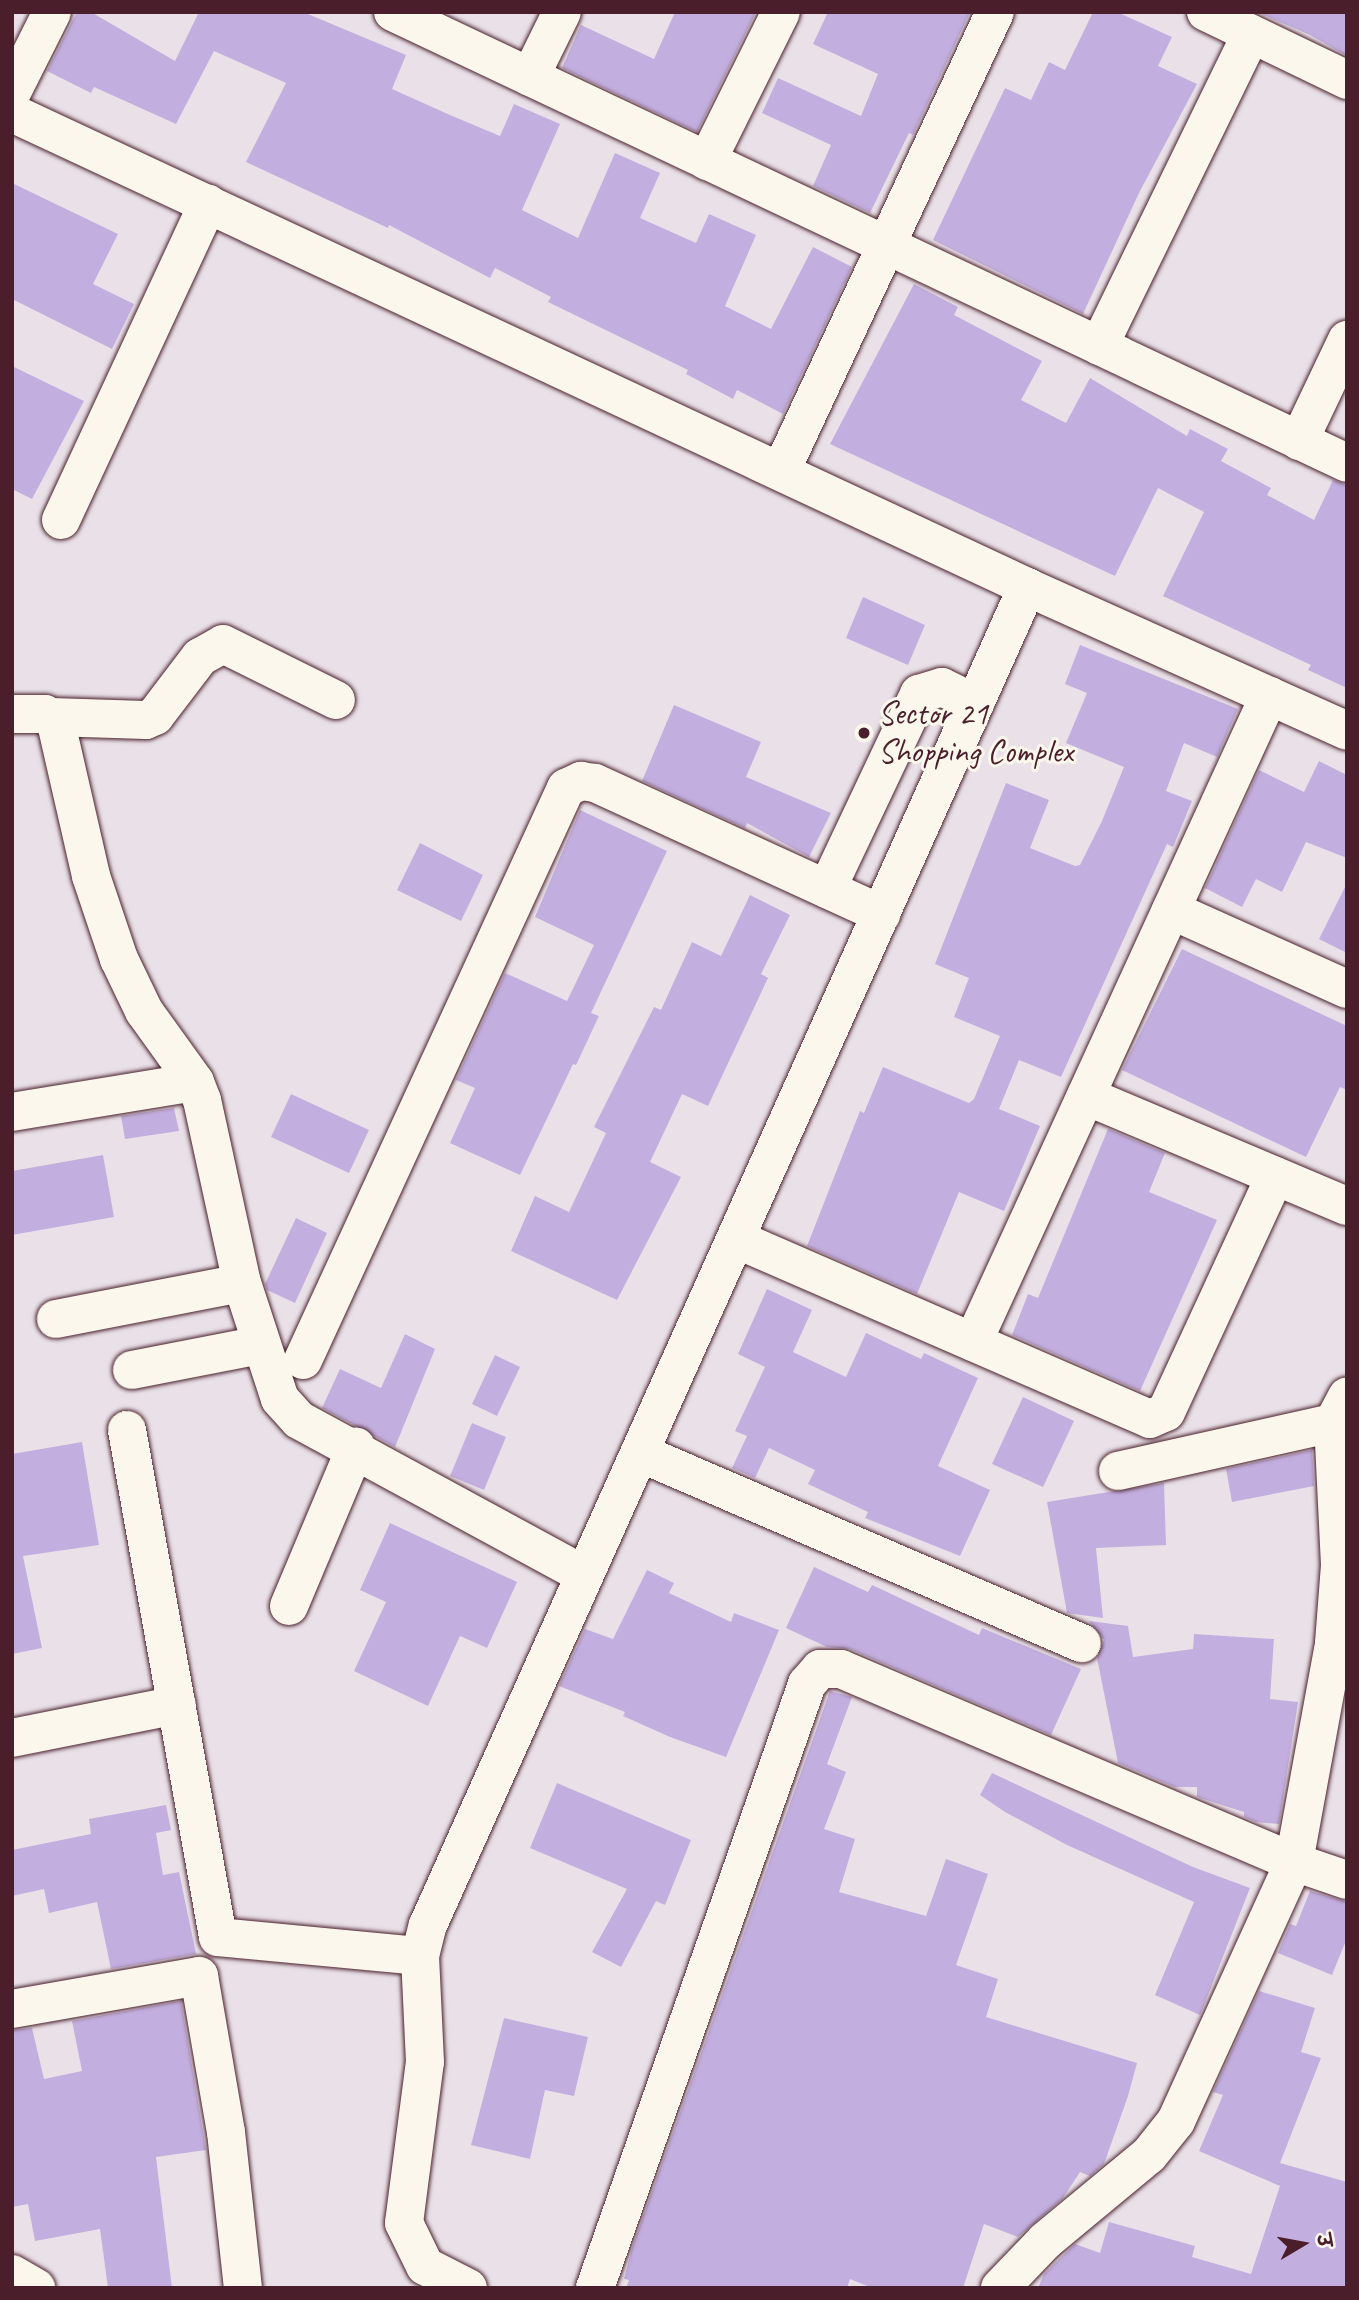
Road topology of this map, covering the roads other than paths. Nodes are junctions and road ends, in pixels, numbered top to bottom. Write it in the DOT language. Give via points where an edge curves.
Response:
graph roads {
  1 [pos="52,12"];
  2 [pos="393,12"];
  3 [pos="562,12"];
  4 [pos="781,12"];
  5 [pos="995,12"];
  6 [pos="1206,12"];
  7 [pos="1251,34"];
  8 [pos="530,77"];
  9 [pos="1347,80"];
  10 [pos="12,92"];
  11 [pos="12,113"];
  12 [pos="707,161"];
  13 [pos="208,204"];
  14 [pos="886,245"];
  15 [pos="1347,340"];
  16 [pos="1099,346"];
  17 [pos="1299,441"];
  18 [pos="1347,463"];
  19 [pos="781,471"];
  20 [pos="61,520"];
  21 [pos="1027,587"];
  22 [pos="1269,696"];
  23 [pos="336,700"];
  24 [pos="975,703"];
  25 [pos="12,715"];
  26 [pos="51,717"];
  27 [pos="1347,731"];
  28 [pos="827,889"];
  29 [pos="1171,910"];
  30 [pos="881,914"];
  31 [pos="1347,989"];
  32 [pos="195,1082"];
  33 [pos="1086,1096"];
  34 [pos="12,1112"];
  35 [pos="1275,1176"];
  36 [pos="1347,1206"];
  37 [pos="736,1239"];
  38 [pos="242,1283"];
  39 [pos="56,1319"];
  40 [pos="973,1342"];
  41 [pos="261,1345"];
  42 [pos="303,1360"];
  43 [pos="132,1370"];
  44 [pos="1340,1410"];
  45 [pos="1160,1417"];
  46 [pos="127,1430"];
  47 [pos="356,1447"];
  48 [pos="640,1453"];
  49 [pos="1180,1457"];
  50 [pos="1118,1471"];
  51 [pos="585,1575"];
  52 [pos="289,1606"];
  53 [pos="1082,1643"];
  54 [pos="177,1705"];
  55 [pos="12,1738"];
  56 [pos="1294,1862"];
  57 [pos="1347,1880"];
  58 [pos="420,1956"];
  59 [pos="12,2009"];
  60 [pos="12,2274"];
  61 [pos="36,2288"];
  62 [pos="243,2288"];
  63 [pos="468,2288"];
  64 [pos="595,2288"];
  65 [pos="1000,2288"];
  1 -- 10 [label="street"];
  2 -- 8 [label="street"];
  3 -- 8 [label="street"];
  4 -- 12 [label="street"];
  5 -- 14 [label="street"];
  6 -- 7 [label="street"];
  7 -- 9 [label="street"];
  7 -- 16 [label="street"];
  8 -- 12 [label="street"];
  11 -- 13 [label="street"];
  12 -- 14 [label="street"];
  13 -- 19 [label="street"];
  13 -- 20 [label="street"];
  14 -- 16 [label="street"];
  14 -- 19 [label="street"];
  15 -- 17 [label="street"];
  16 -- 17 [label="street"];
  17 -- 18 [label="street"];
  19 -- 21 [label="street"];
  21 -- 22 [label="street"];
  21 -- 24 [label="street"];
  22 -- 27 [label="street"];
  22 -- 29 [label="street"];
  23 -- 26 [label="street" via="223,644 200,657 155,716 125,722"];
  24 -- 28 [label="street" via="942,687 919,694"];
  24 -- 30 [label="street"];
  25 -- 26 [label="street"];
  26 -- 32 [label="street" via="61,736 91,876 119,959 144,1011"];
  28 -- 30 [label="street"];
  28 -- 42 [label="street" via="595,783 581,781 566,788"];
  29 -- 31 [label="street"];
  29 -- 33 [label="street"];
  30 -- 37 [label="street"];
  32 -- 34 [label="street"];
  32 -- 38 [label="street" via="211,1132"];
  33 -- 35 [label="street"];
  33 -- 40 [label="street"];
  35 -- 36 [label="street"];
  35 -- 45 [label="street"];
  37 -- 40 [label="street"];
  37 -- 48 [label="street"];
  38 -- 39 [label="street"];
  38 -- 41 [label="street"];
  40 -- 45 [label="street" via="1143,1419"];
  41 -- 43 [label="street"];
  41 -- 47 [label="street" via="275,1389 299,1420"];
  44 -- 49 [label="street"];
  44 -- 56 [label="street" via="1340,1565 1334,1643"];
  45 -- 49 [label="street"];
  46 -- 54 [label="street"];
  47 -- 51 [label="street"];
  47 -- 52 [label="street"];
  48 -- 51 [label="street"];
  48 -- 53 [label="street"];
  49 -- 50 [label="street"];
  51 -- 58 [label="street" via="428,1925"];
  54 -- 55 [label="street"];
  54 -- 58 [label="street" via="218,1937"];
  56 -- 57 [label="street"];
  56 -- 64 [label="street" via="841,1669 820,1669 807,1684"];
  56 -- 65 [label="street" via="1176,2121 1149,2155 1045,2241"];
  58 -- 63 [label="street" via="425,2062 404,2223 425,2266"];
  59 -- 62 [label="street" via="199,1976 226,2132"];
  60 -- 61 [label="street"];
}
